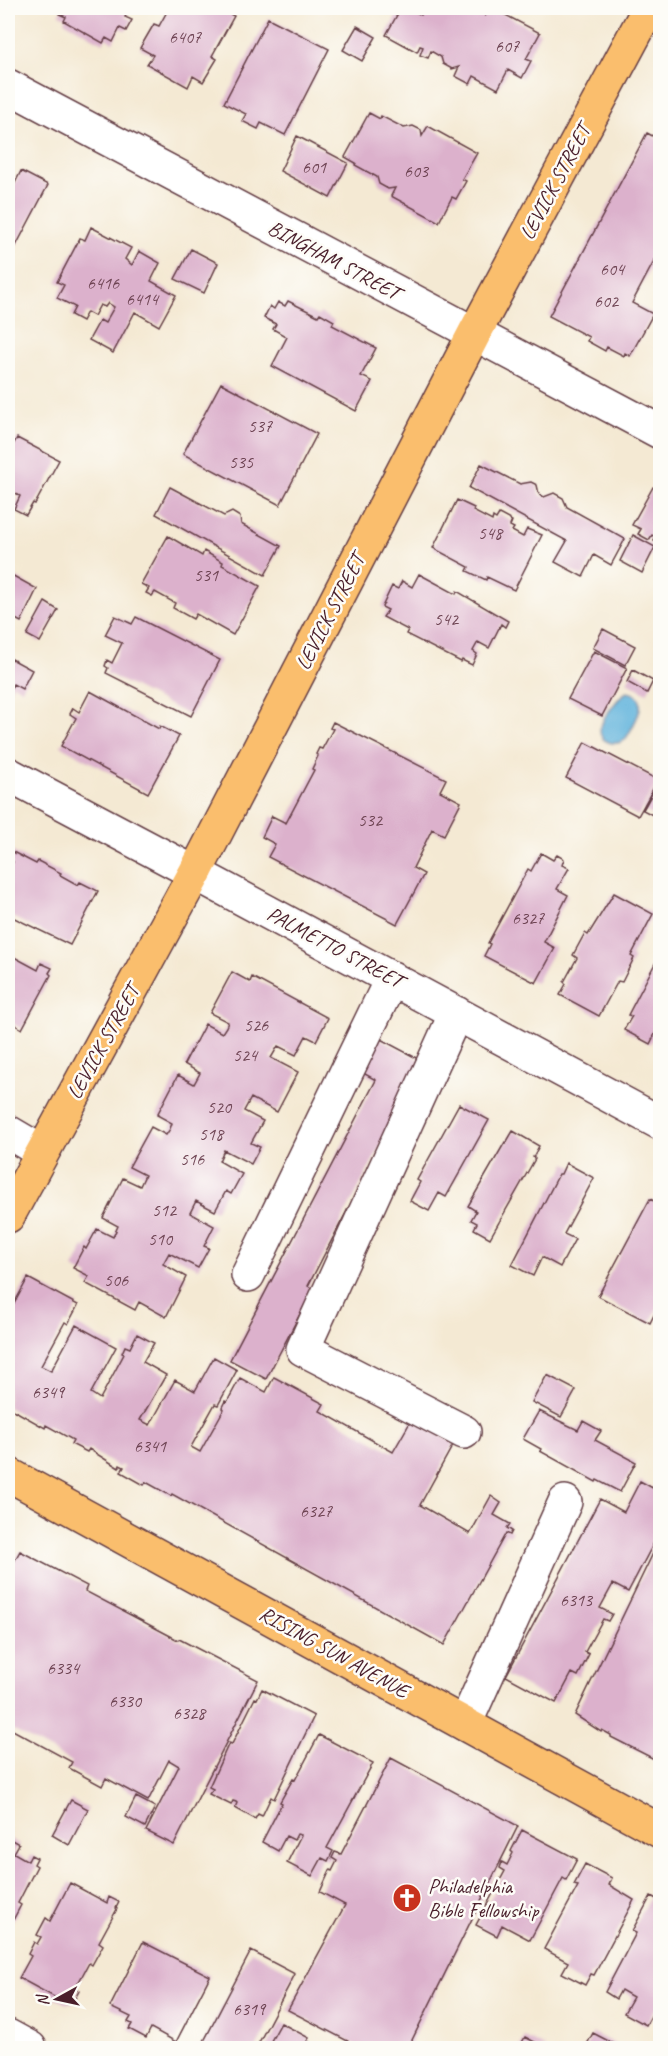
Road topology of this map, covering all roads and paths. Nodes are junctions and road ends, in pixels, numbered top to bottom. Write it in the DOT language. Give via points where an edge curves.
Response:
graph roads {
  1 [pos="649,8"];
  2 [pos="8,86"];
  3 [pos="474,334"];
  4 [pos="660,432"];
  5 [pos="8,774"];
  6 [pos="195,873"];
  7 [pos="392,978"];
  8 [pos="456,1013"];
  9 [pos="660,1122"];
  10 [pos="8,1132"];
  11 [pos="42,1152"];
  12 [pos="8,1216"];
  13 [pos="249,1275"];
  14 [pos="464,1431"];
  15 [pos="8,1474"];
  16 [pos="565,1502"];
  17 [pos="465,1724"];
  18 [pos="660,1831"];
  19 [pos="8,2036"];
  20 [pos="30,2049"];
  1 -- 3 [label="main road, LEVICK STREET"];
  2 -- 3 [label="street, BINGHAM STREET"];
  3 -- 4 [label="street, BINGHAM STREET"];
  3 -- 6 [label="main road, LEVICK STREET"];
  5 -- 6 [label="street, PALMETTO STREET"];
  6 -- 7 [label="street, PALMETTO STREET"];
  6 -- 11 [label="main road, LEVICK STREET"];
  7 -- 8 [label="street, PALMETTO STREET"];
  7 -- 13 [label="street"];
  8 -- 9 [label="street, PALMETTO STREET"];
  8 -- 14 [label="street" via="303,1349"];
  10 -- 11 [label="street"];
  11 -- 12 [label="main road, LEVICK STREET"];
  15 -- 17 [label="main road, RISING SUN AVENUE"];
  16 -- 17 [label="street"];
  17 -- 18 [label="main road, RISING SUN AVENUE"];
  19 -- 20 [label="street"];
}
